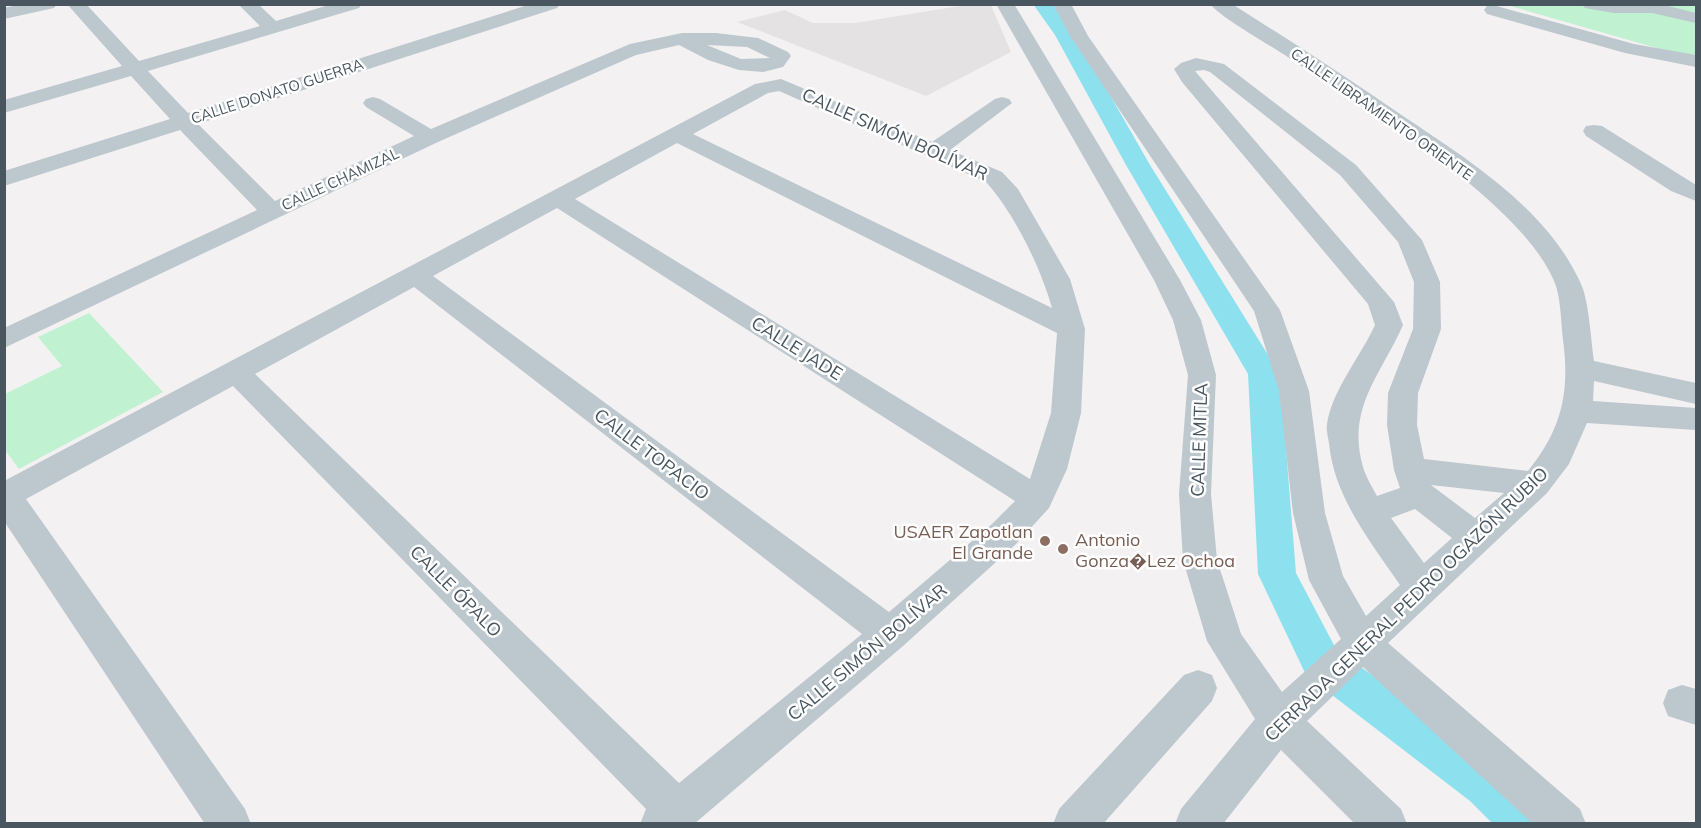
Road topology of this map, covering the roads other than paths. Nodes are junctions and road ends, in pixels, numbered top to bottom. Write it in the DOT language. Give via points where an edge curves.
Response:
graph roads {
  1 [pos="48,4"];
  2 [pos="76,4"];
  3 [pos="248,4"];
  4 [pos="353,4"];
  5 [pos="551,4"];
  6 [pos="1005,4"];
  7 [pos="1062,4"];
  8 [pos="1219,4"];
  9 [pos="1591,4"];
  10 [pos="1673,9"];
  11 [pos="1493,10"];
  12 [pos="4,14"];
  13 [pos="1696,18"];
  14 [pos="272,27"];
  15 [pos="682,39"];
  16 [pos="1696,61"];
  17 [pos="133,69"];
  18 [pos="373,103"];
  19 [pos="1002,103"];
  20 [pos="4,107"];
  21 [pos="183,121"];
  22 [pos="1594,131"];
  23 [pos="676,134"];
  24 [pos="430,137"];
  25 [pos="934,151"];
  26 [pos="4,179"];
  27 [pos="1696,194"];
  28 [pos="557,198"];
  29 [pos="272,211"];
  30 [pos="415,274"];
  31 [pos="1071,329"];
  32 [pos="4,339"];
  33 [pos="1581,368"];
  34 [pos="235,371"];
  35 [pos="1696,393"];
  36 [pos="1577,411"];
  37 [pos="1696,419"];
  38 [pos="1415,483"];
  39 [pos="1536,484"];
  40 [pos="5,495"];
  41 [pos="1037,499"];
  42 [pos="1368,512"];
  43 [pos="1476,537"];
  44 [pos="1422,588"];
  45 [pos="890,634"];
  46 [pos="1354,653"];
  47 [pos="1198,688"];
  48 [pos="1290,711"];
  49 [pos="669,817"];
  50 [pos="230,824"];
  51 [pos="1074,824"];
  52 [pos="1196,824"];
  53 [pos="1386,824"];
  54 [pos="1565,824"];
  1 -- 12 [label="street"];
  2 -- 17 [label="street"];
  3 -- 14 [label="street"];
  4 -- 14 [label="street"];
  5 -- 21 [label="street, CALLE DONATO GUERRA"];
  6 -- 48 [label="street, CALLE MITLA" via="1187,320 1202,375 1195,494 1200,560 1225,641"];
  7 -- 46 [label="street" via="1079,36 1267,310 1294,391 1309,513 1326,580"];
  8 -- 33 [label="street, CALLE LIBRAMIENTO ORIENTE" via="1453,160 1509,206 1546,246 1569,286"];
  9 -- 10 [label="street"];
  10 -- 13 [label="street"];
  11 -- 16 [label="street" via="1632,49"];
  14 -- 17 [label="street"];
  15 -- 24 [label="street, CALLE CHAMIZAL" via="630,50"];
  17 -- 20 [label="street"];
  17 -- 21 [label="street"];
  18 -- 24 [label="street"];
  19 -- 25 [label="street"];
  21 -- 26 [label="street, CALLE DONATO GUERRA"];
  21 -- 29 [label="street"];
  22 -- 27 [label="street"];
  23 -- 25 [label="street, CALLE SIMÓN BOLÍVAR" via="762,88 781,86"];
  23 -- 28 [label="street"];
  23 -- 31 [label="street"];
  24 -- 29 [label="street, CALLE CHAMIZAL"];
  25 -- 31 [label="street, CALLE SIMÓN BOLÍVAR" via="994,177 1010,194 1057,279"];
  28 -- 30 [label="street"];
  28 -- 41 [label="street, CALLE JADE"];
  29 -- 32 [label="street, CALLE CHAMIZAL"];
  30 -- 34 [label="street"];
  30 -- 45 [label="street, CALLE TOPACIO"];
  31 -- 41 [label="street, CALLE SIMÓN BOLÍVAR" via="1066,413 1051,469"];
  33 -- 35 [label="street"];
  33 -- 36 [label="street, CERRADA GENERAL PEDRO OGAZÓN RUBIO"];
  34 -- 40 [label="street"];
  34 -- 49 [label="street, CALLE ÓPALO"];
  36 -- 37 [label="street"];
  36 -- 39 [label="street, CERRADA GENERAL PEDRO OGAZÓN RUBIO" via="1557,456"];
  38 -- 39 [label="street"];
  38 -- 42 [label="street"];
  38 -- 42 [label="street" via="1402,425 1403,393 1427,329 1427,282 1410,240 1348,170 1217,68 1193,64 1184,69 1189,78 1381,302 1389,325 1353,392 1342,425 1347,466"];
  38 -- 43 [label="street"];
  39 -- 43 [label="street, CERRADA GENERAL PEDRO OGAZÓN RUBIO"];
  40 -- 50 [label="street"];
  41 -- 45 [label="street, CALLE SIMÓN BOLÍVAR" via="1004,534"];
  42 -- 44 [label="street"];
  43 -- 44 [label="street, CERRADA GENERAL PEDRO OGAZÓN RUBIO"];
  44 -- 46 [label="street, CERRADA GENERAL PEDRO OGAZÓN RUBIO"];
  45 -- 49 [label="street, CALLE SIMÓN BOLÍVAR"];
  46 -- 48 [label="street, CERRADA GENERAL PEDRO OGAZÓN RUBIO"];
  46 -- 54 [label="street"];
  47 -- 51 [label="street"];
  48 -- 52 [label="street, CERRADA GENERAL PEDRO OGAZÓN RUBIO"];
  48 -- 53 [label="street, CALLE MITLA"];
}
